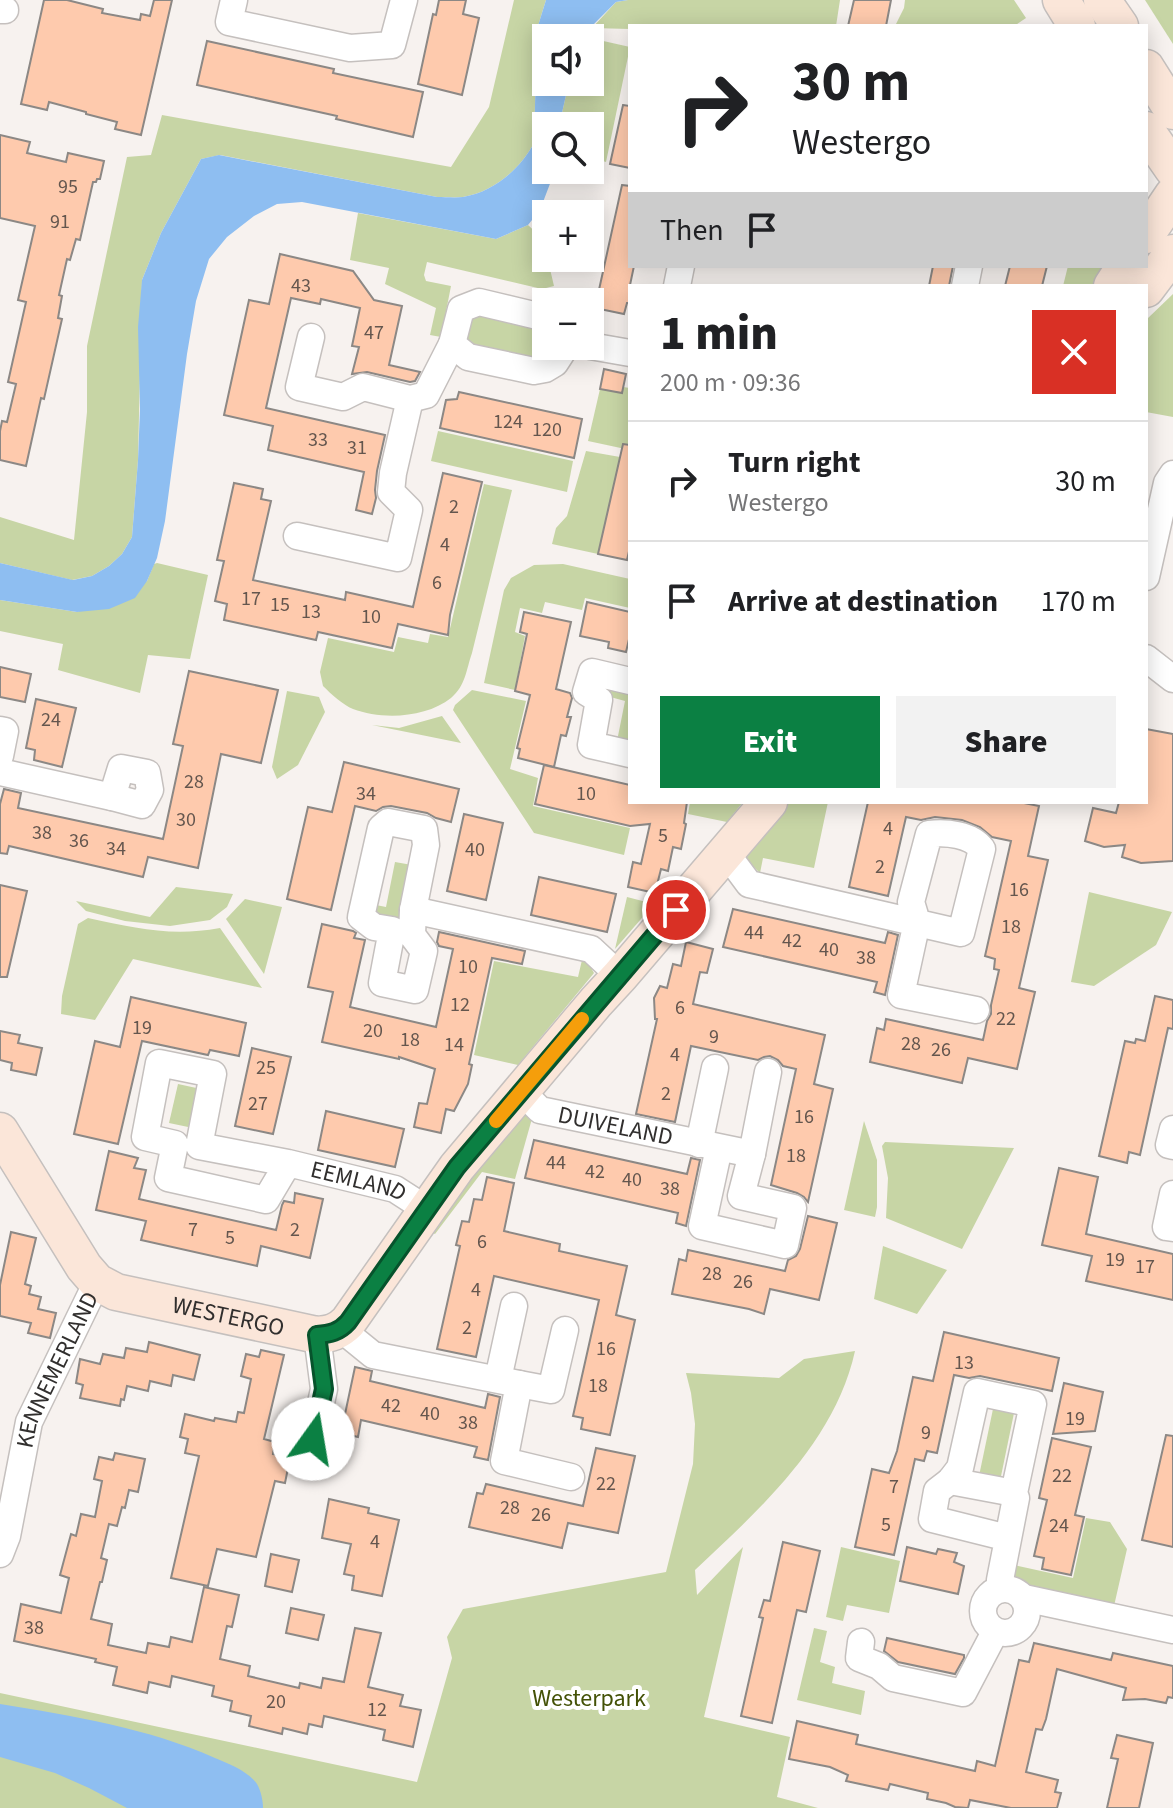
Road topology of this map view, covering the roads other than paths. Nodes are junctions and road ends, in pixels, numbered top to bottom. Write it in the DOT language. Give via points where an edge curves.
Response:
graph roads {
  1 [pos="404,0"];
  2 [pos="1061,0"];
  3 [pos="1102,0"];
  4 [pos="232,11"];
  5 [pos="1076,24"];
  6 [pos="1119,24"];
  7 [pos="1148,71"];
  8 [pos="1173,111"];
  9 [pos="1148,133"];
  10 [pos="1173,169"];
  11 [pos="1173,195"];
  12 [pos="1148,232"];
  13 [pos="1173,253"];
  14 [pos="1148,286"];
  15 [pos="532,315"];
  16 [pos="311,337"];
  17 [pos="452,344"];
  18 [pos="604,348"];
  19 [pos="628,353"];
  20 [pos="557,360"];
  21 [pos="410,399"];
  22 [pos="1173,474"];
  23 [pos="297,536"];
  24 [pos="1148,568"];
  25 [pos="1148,660"];
  26 [pos="1173,679"];
  27 [pos="628,681"];
  28 [pos="0,730"];
  29 [pos="628,754"];
  30 [pos="0,756"];
  31 [pos="0,772"];
  32 [pos="112,797"];
  33 [pos="767,804"];
  34 [pos="726,853"];
  35 [pos="406,925"];
  36 [pos="620,976"];
  37 [pos="976,1010"];
  38 [pos="715,1068"];
  39 [pos="768,1072"];
  40 [pos="521,1091"];
  41 [pos="1173,1129"];
  42 [pos="0,1131"];
  43 [pos="709,1146"];
  44 [pos="1173,1146"];
  45 [pos="752,1154"];
  46 [pos="288,1163"];
  47 [pos="1173,1194"];
  48 [pos="426,1209"];
  49 [pos="1173,1228"];
  50 [pos="97,1282"];
  51 [pos="514,1306"];
  52 [pos="565,1330"];
  53 [pos="329,1332"];
  54 [pos="508,1382"];
  55 [pos="310,1454"];
  56 [pos="571,1477"];
  57 [pos="950,1481"];
  58 [pos="1014,1493"];
  59 [pos="1008,1538"];
  60 [pos="0,1554"];
  61 [pos="1012,1594"];
  62 [pos="1173,1630"];
  63 [pos="995,1632"];
  64 [pos="861,1642"];
  1 -- 4 [label="street" via="392,45 350,48"];
  2 -- 5 [label="street"];
  3 -- 6 [label="street"];
  7 -- 8 [label="street"];
  9 -- 10 [label="street"];
  11 -- 12 [label="street"];
  13 -- 14 [label="street"];
  15 -- 17 [label="street" via="479,302 461,309"];
  16 -- 21 [label="street" via="299,387 343,397 363,387"];
  17 -- 20 [label="street" via="468,357 534,371"];
  17 -- 21 [label="street" via="426,395"];
  18 -- 19 [label="street"];
  21 -- 23 [label="street" via="391,492 409,510 398,558"];
  22 -- 24 [label="street"];
  25 -- 26 [label="street"];
  27 -- 29 [label="street" via="592,672 586,692 599,700 591,745"];
  28 -- 30 [label="street" via="5,731"];
  31 -- 32 [label="street"];
  33 -- 34 [label="street"];
  34 -- 36 [label="street"];
  34 -- 37 [label="street" via="749,884 917,922 901,995"];
  35 -- 36 [label="street" via="591,949"];
  36 -- 40 [label="street"];
  38 -- 43 [label="street"];
  39 -- 45 [label="street"];
  40 -- 43 [label="street, DUIVELAND" via="540,1110"];
  40 -- 48 [label="street"];
  41 -- 44 [label="street"];
  42 -- 50 [label="street"];
  43 -- 45 [label="street, DUIVELAND"];
  43 -- 45 [label="street" via="702,1226 785,1245 793,1208 741,1196"];
  46 -- 46 [label="street, EEMLAND" via="187,1145 168,1178 266,1200"];
  46 -- 48 [label="street, EEMLAND" via="395,1189"];
  47 -- 49 [label="street" via="1166,1227"];
  48 -- 53 [label="street" via="348,1322"];
  50 -- 53 [label="street, WESTERGO" via="116,1292"];
  50 -- 60 [label="street, KENNEMERLAND" via="29,1422"];
  51 -- 54 [label="street"];
  52 -- 54 [label="street" via="551,1390"];
  53 -- 54 [label="street" via="373,1355"];
  53 -- 55 [label="street"];
  54 -- 56 [label="street" via="504,1461"];
  57 -- 58 [label="street"];
  57 -- 58 [label="street" via="960,1468 977,1392 1033,1404"];
  57 -- 59 [label="street" via="937,1491 932,1519"];
  58 -- 59 [label="street"];
  59 -- 61 [label="street" via="1000,1580"];
  61 -- 62 [label="street"];
  61 -- 63 [label="street" via="989,1596 983,1608 985,1622"];
  61 -- 63 [label="street" via="1028,1614 1022,1627 1009,1634"];
  63 -- 64 [label="street" via="963,1693 893,1678 859,1658"];
}
